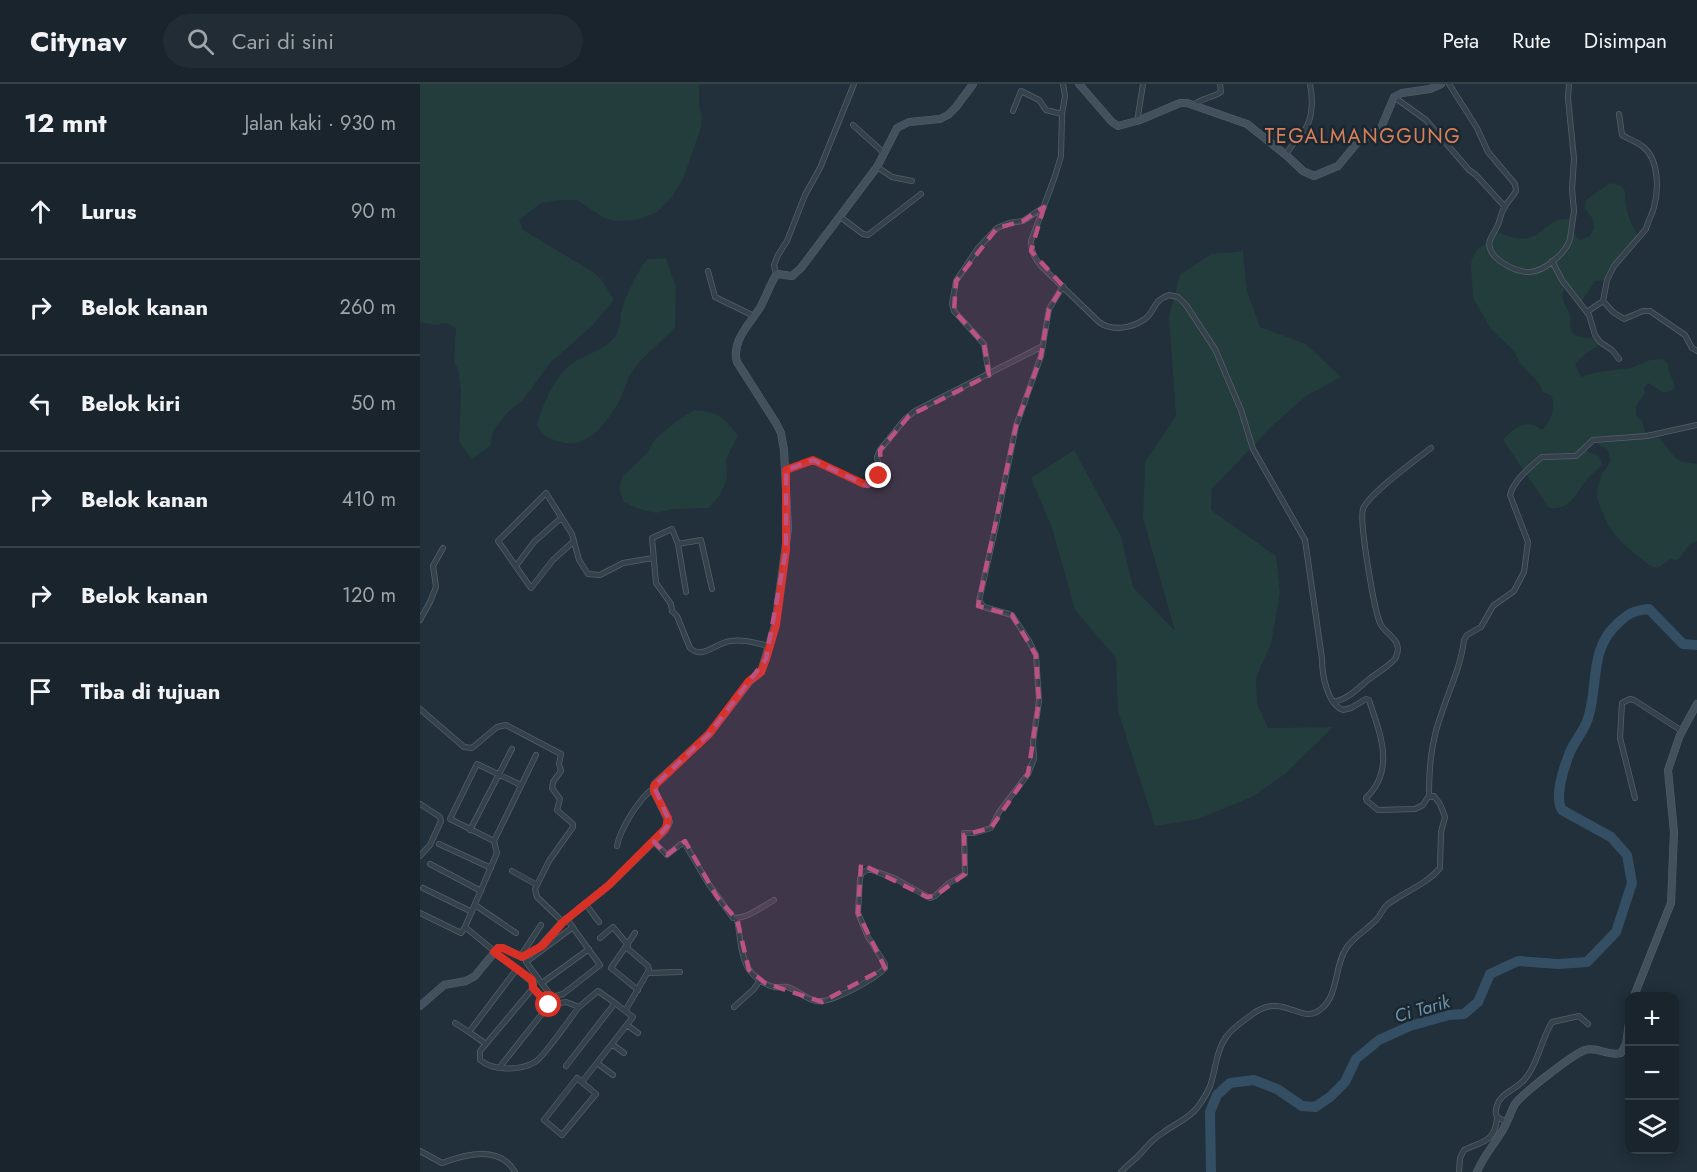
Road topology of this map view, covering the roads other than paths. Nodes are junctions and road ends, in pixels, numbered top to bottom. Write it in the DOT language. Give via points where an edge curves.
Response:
graph roads {
  1 [pos="854,84"];
  2 [pos="973,84"];
  3 [pos="1063,84"];
  4 [pos="1079,84"];
  5 [pos="1143,84"];
  6 [pos="1221,84"];
  7 [pos="1310,84"];
  8 [pos="1441,84"];
  9 [pos="1449,84"];
  10 [pos="1569,84"];
  11 [pos="1394,97"];
  12 [pos="1193,105"];
  13 [pos="1013,111"];
  14 [pos="1062,114"];
  15 [pos="1619,114"];
  16 [pos="1137,122"];
  17 [pos="854,125"];
  18 [pos="884,153"];
  19 [pos="1286,155"];
  20 [pos="877,167"];
  21 [pos="912,181"];
  22 [pos="921,194"];
  23 [pos="1044,207"];
  24 [pos="1505,207"];
  25 [pos="840,216"];
  26 [pos="1552,261"];
  27 [pos="708,271"];
  28 [pos="776,275"];
  29 [pos="1063,286"];
  30 [pos="1603,301"];
  31 [pos="1587,312"];
  32 [pos="754,316"];
  33 [pos="1043,346"];
  34 [pos="1697,351"];
  35 [pos="1619,359"];
  36 [pos="989,375"];
  37 [pos="1697,425"];
  38 [pos="1431,448"];
  39 [pos="786,470"];
  40 [pos="561,518"];
  41 [pos="574,541"];
  42 [pos="678,544"];
  43 [pos="443,548"];
  44 [pos="653,558"];
  45 [pos="516,566"];
  46 [pos="712,589"];
  47 [pos="686,591"];
  48 [pos="420,620"];
  49 [pos="769,646"];
  50 [pos="1333,702"];
  51 [pos="1697,704"];
  52 [pos="421,712"];
  53 [pos="1682,731"];
  54 [pos="512,749"];
  55 [pos="536,755"];
  56 [pos="500,774"];
  57 [pos="521,785"];
  58 [pos="654,788"];
  59 [pos="1429,797"];
  60 [pos="1635,798"];
  61 [pos="420,804"];
  62 [pos="470,830"];
  63 [pos="494,841"];
  64 [pos="654,842"];
  65 [pos="439,844"];
  66 [pos="617,846"];
  67 [pos="420,856"];
  68 [pos="430,864"];
  69 [pos="491,868"];
  70 [pos="512,871"];
  71 [pos="537,885"];
  72 [pos="423,888"];
  73 [pos="481,891"];
  74 [pos="774,900"];
  75 [pos="585,903"];
  76 [pos="475,905"];
  77 [pos="472,912"];
  78 [pos="420,913"];
  79 [pos="737,919"];
  80 [pos="564,920"];
  81 [pos="599,922"];
  82 [pos="541,925"];
  83 [pos="465,927"];
  84 [pos="573,927"];
  85 [pos="516,933"];
  86 [pos="635,933"];
  87 [pos="600,938"];
  88 [pos="627,946"];
  89 [pos="589,949"];
  90 [pos="494,952"];
  91 [pos="520,957"];
  92 [pos="516,970"];
  93 [pos="680,972"];
  94 [pos="648,973"];
  95 [pos="760,980"];
  96 [pos="542,983"];
  97 [pos="533,988"];
  98 [pos="638,990"];
  99 [pos="1637,992"];
  100 [pos="615,1003"];
  101 [pos="549,1005"];
  102 [pos="420,1006"];
  103 [pos="579,1006"];
  104 [pos="734,1006"];
  105 [pos="625,1011"];
  106 [pos="455,1023"];
  107 [pos="1588,1024"];
  108 [pos="627,1025"];
  109 [pos="469,1032"];
  110 [pos="638,1033"];
  111 [pos="1625,1043"];
  112 [pos="486,1044"];
  113 [pos="612,1044"];
  114 [pos="624,1053"];
  115 [pos="597,1063"];
  116 [pos="566,1066"];
  117 [pos="500,1068"];
  118 [pos="613,1075"];
  119 [pos="1523,1081"];
  120 [pos="582,1082"];
  121 [pos="1532,1089"];
  122 [pos="1497,1118"];
  123 [pos="1507,1122"];
  124 [pos="420,1151"];
  125 [pos="515,1172"];
  126 [pos="1122,1172"];
  127 [pos="1459,1172"];
  128 [pos="1477,1172"];
  1 -- 28 [label="street" via="820,168 777,255"];
  2 -- 18 [label="street" via="948,114 897,128"];
  3 -- 14 [label="street"];
  4 -- 16 [label="street" via="1118,126"];
  5 -- 16 [label="street"];
  6 -- 12 [label="street" via="1221,92"];
  7 -- 19 [label="street" via="1311,113 1305,130"];
  8 -- 11 [label="street"];
  9 -- 24 [label="street" via="1488,152 1515,184 1516,191"];
  10 -- 26 [label="street" via="1574,211 1569,244"];
  11 -- 19 [label="street" via="1381,128 1358,142 1338,166 1314,176"];
  11 -- 24 [label="street" via="1426,120"];
  12 -- 16 [label="street" via="1180,103"];
  12 -- 19 [label="street" via="1247,124"];
  13 -- 14 [label="street" via="1022,91 1040,101 1046,110"];
  14 -- 23 [label="street" via="1061,156"];
  15 -- 30 [label="street" via="1622,135 1644,147 1654,164 1656,187 1647,229 1614,266"];
  17 -- 18 [label="street"];
  18 -- 20 [label="street"];
  20 -- 21 [label="street" via="892,177"];
  20 -- 25 [label="street"];
  22 -- 25 [label="street" via="870,234 863,234"];
  23 -- 29 [label="street" via="1031,240 1031,251"];
  23 -- 36 [label="street" via="1023,220 997,228 956,281 954,311 984,344"];
  24 -- 26 [label="street" via="1490,240 1493,254 1527,272 1535,272"];
  25 -- 28 [label="street" via="796,274"];
  26 -- 31 [label="street"];
  27 -- 32 [label="street" via="715,297"];
  28 -- 32 [label="street"];
  29 -- 33 [label="street" via="1049,309"];
  29 -- 50 [label="street" via="1109,327 1121,328 1146,318 1156,303 1169,295 1186,304 1203,329 1241,410 1253,449 1305,540 1322,676"];
  30 -- 31 [label="street"];
  30 -- 34 [label="street" via="1624,319 1650,311 1685,335"];
  31 -- 35 [label="street" via="1595,335"];
  32 -- 39 [label="street" via="740,338 736,357 781,433"];
  33 -- 36 [label="street"];
  33 -- 95 [label="street" via="1016,426 979,601 984,608 1012,615 1036,655 1038,701 1032,765 991,828 964,833 964,874 935,897 927,897 869,868 861,875 859,919 885,964 884,970 822,1002"];
  36 -- 39 [label="street" via="909,416 880,450 880,474 870,483 864,484 813,460"];
  37 -- 59 [label="street" via="1647,436 1593,440 1576,456 1542,457 1517,480 1510,495 1528,542 1524,572 1514,591 1493,606 1481,627 1464,640 1429,761"];
  38 -- 50 [label="street" via="1369,499 1362,512 1377,613 1382,627 1394,637 1396,657 1351,694"];
  39 -- 49 [label="street" via="786,550 776,625"];
  40 -- 41 [label="street"];
  40 -- 45 [label="street" via="534,542"];
  40 -- 45 [label="street" via="546,493 516,521 498,541"];
  41 -- 44 [label="street" via="588,574 600,575 623,563"];
  41 -- 45 [label="street" via="531,588"];
  42 -- 44 [label="street" via="672,530 652,538"];
  42 -- 46 [label="street" via="701,540"];
  42 -- 47 [label="street"];
  43 -- 48 [label="street" via="433,566 436,587"];
  44 -- 49 [label="street" via="656,583 671,604 692,651 700,653 744,640"];
  49 -- 58 [label="street" via="761,672 749,681 709,734"];
  50 -- 59 [label="street" via="1345,710 1369,700 1385,752 1376,788 1366,798 1369,804 1378,810 1416,809"];
  51 -- 53 [label="street"];
  52 -- 71 [label="street" via="464,747 472,748 497,727 506,725 561,754 561,771 552,788 560,801 557,810 573,827"];
  53 -- 60 [label="street" via="1634,700 1622,703 1620,738"];
  53 -- 99 [label="street" via="1668,770 1674,832 1671,903"];
  54 -- 56 [label="street"];
  55 -- 57 [label="street"];
  56 -- 57 [label="street"];
  56 -- 62 [label="street"];
  56 -- 62 [label="street" via="477,764 450,819"];
  57 -- 63 [label="street"];
  58 -- 64 [label="street" via="669,822"];
  58 -- 66 [label="street" via="643,796"];
  59 -- 126 [label="street" via="1437,798 1445,817 1440,868 1386,906 1349,944 1324,1007 1309,1015 1285,1006 1266,1007 1227,1035 1215,1062 1210,1087 1197,1108 1150,1142"];
  61 -- 67 [label="street" via="441,821"];
  62 -- 63 [label="street"];
  63 -- 69 [label="street" via="497,853"];
  64 -- 75 [label="street"];
  64 -- 79 [label="street" via="667,855 685,844 728,913"];
  65 -- 69 [label="street"];
  68 -- 73 [label="street"];
  69 -- 73 [label="street"];
  70 -- 71 [label="street"];
  71 -- 80 [label="street" via="537,897"];
  72 -- 77 [label="street"];
  73 -- 76 [label="street"];
  74 -- 79 [label="street"];
  75 -- 80 [label="street"];
  75 -- 81 [label="street"];
  76 -- 77 [label="street"];
  76 -- 85 [label="street"];
  77 -- 83 [label="street"];
  78 -- 83 [label="street" via="461,933"];
  79 -- 95 [label="street" via="745,960"];
  80 -- 84 [label="street"];
  80 -- 91 [label="street" via="542,946"];
  82 -- 91 [label="street"];
  83 -- 90 [label="street"];
  84 -- 89 [label="street"];
  84 -- 96 [label="street" via="526,962"];
  86 -- 88 [label="street"];
  87 -- 88 [label="street" via="613,927"];
  88 -- 94 [label="street" via="648,966"];
  88 -- 98 [label="street" via="611,969"];
  89 -- 96 [label="street"];
  89 -- 96 [label="street" via="600,965 563,994 552,997"];
  90 -- 91 [label="street" via="503,948"];
  90 -- 92 [label="street"];
  90 -- 102 [label="street" via="475,976 444,985"];
  92 -- 97 [label="street" via="532,980"];
  92 -- 109 [label="street"];
  93 -- 94 [label="street"];
  94 -- 98 [label="street"];
  95 -- 104 [label="street"];
  97 -- 101 [label="street"];
  97 -- 112 [label="street"];
  98 -- 105 [label="street"];
  100 -- 103 [label="street" via="598,991"];
  100 -- 105 [label="street"];
  100 -- 116 [label="street"];
  101 -- 103 [label="street" via="566,1002"];
  101 -- 117 [label="street"];
  103 -- 117 [label="street" via="536,1062"];
  105 -- 108 [label="street" via="633,1017"];
  106 -- 109 [label="street"];
  107 -- 119 [label="street" via="1579,1016 1552,1022"];
  108 -- 110 [label="street"];
  108 -- 113 [label="street"];
  109 -- 112 [label="street"];
  111 -- 121 [label="street" via="1618,1054 1594,1048 1581,1052"];
  112 -- 117 [label="street" via="479,1054 480,1060"];
  113 -- 114 [label="street"];
  113 -- 115 [label="street"];
  115 -- 118 [label="street"];
  115 -- 120 [label="street"];
  119 -- 121 [label="street"];
  119 -- 122 [label="street" via="1502,1097 1495,1112"];
  120 -- 120 [label="street" via="596,1094 562,1135 544,1120 577,1078"];
  121 -- 123 [label="street" via="1515,1104"];
  122 -- 123 [label="street"];
  122 -- 127 [label="street" via="1489,1139 1462,1153"];
  123 -- 128 [label="street"];
  124 -- 125 [label="street" via="442,1163 480,1154 494,1155"];
}
